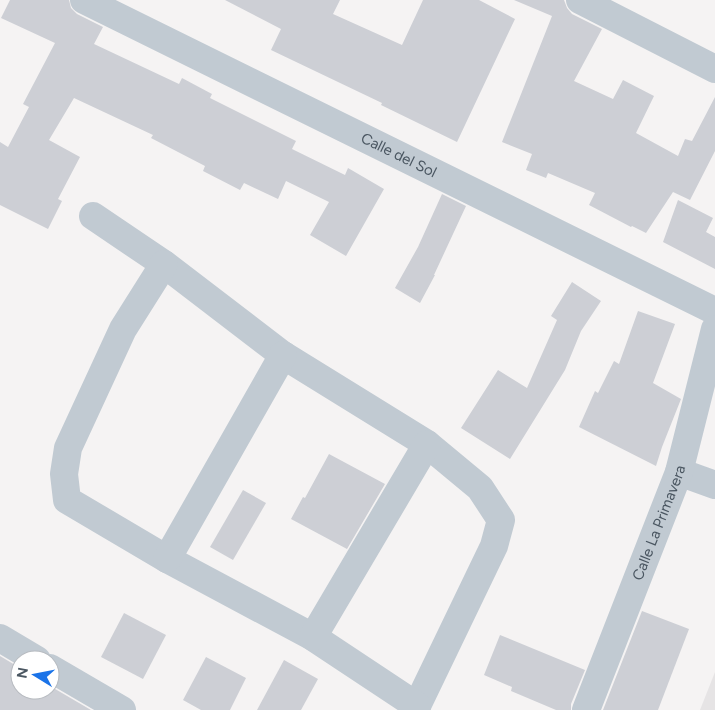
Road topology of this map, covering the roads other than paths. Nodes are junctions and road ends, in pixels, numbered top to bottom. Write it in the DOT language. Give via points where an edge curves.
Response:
graph roads {
  1 [pos="84,0"];
  2 [pos="580,0"];
  3 [pos="715,69"];
  4 [pos="93,216"];
  5 [pos="164,264"];
  6 [pos="715,311"];
  7 [pos="715,328"];
  8 [pos="283,355"];
  9 [pos="427,444"];
  10 [pos="678,472"];
  11 [pos="715,485"];
  12 [pos="166,559"];
  13 [pos="313,637"];
  14 [pos="0,638"];
  15 [pos="20,650"];
  16 [pos="60,674"];
  17 [pos="416,708"];
  18 [pos="122,710"];
  19 [pos="586,710"];
  1 -- 6 [label="street, Calle del Sol"];
  2 -- 3 [label="street"];
  4 -- 5 [label="street"];
  5 -- 8 [label="street"];
  5 -- 12 [label="street" via="123,329 68,448 64,474 68,500"];
  7 -- 10 [label="street, Calle La Primavera"];
  8 -- 9 [label="street"];
  8 -- 12 [label="street"];
  9 -- 13 [label="street"];
  9 -- 17 [label="street" via="480,488 501,520 494,546"];
  10 -- 11 [label="street"];
  10 -- 19 [label="street, Calle La Primavera"];
  12 -- 13 [label="street"];
  13 -- 17 [label="street"];
  14 -- 15 [label="street"];
  16 -- 18 [label="street"];
}
